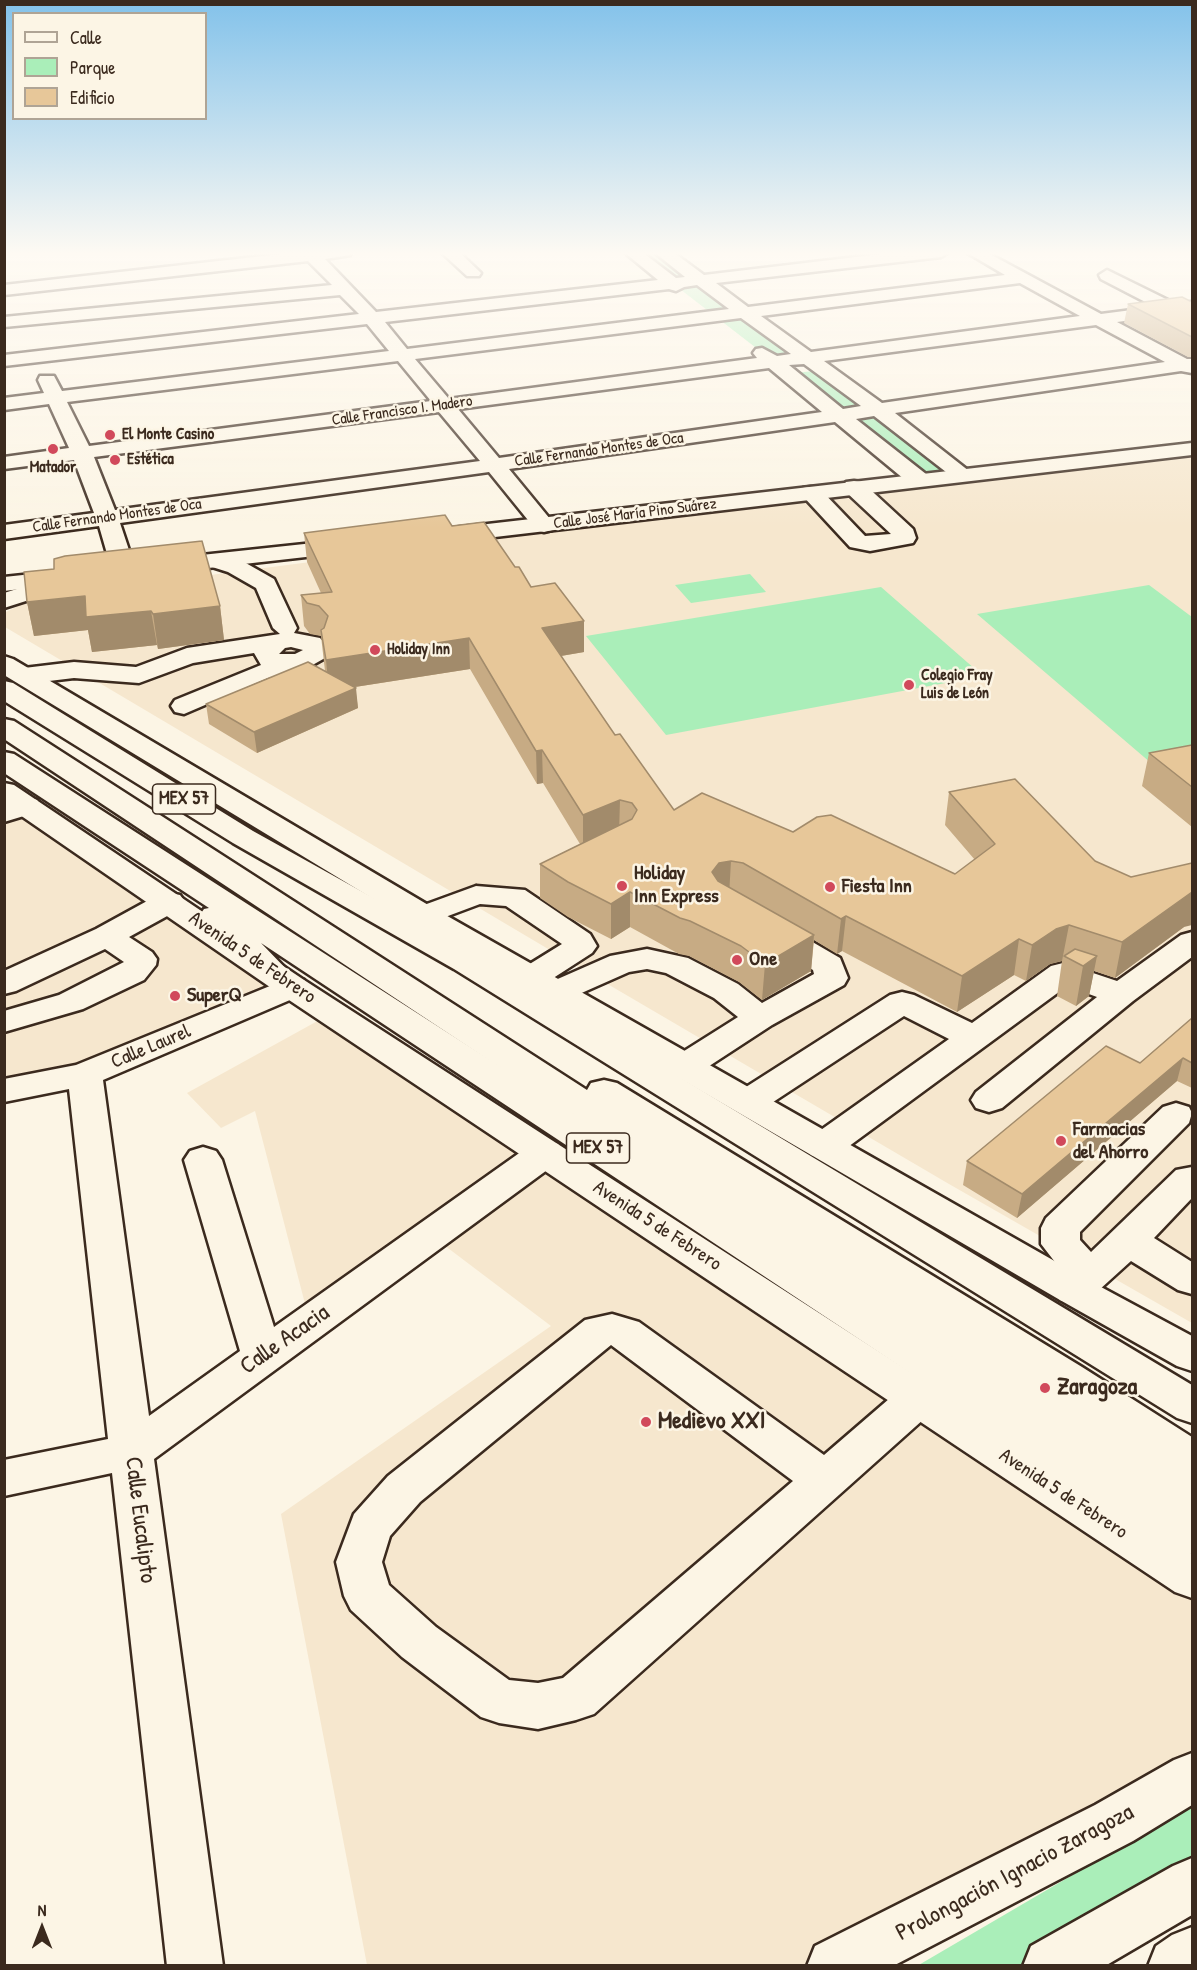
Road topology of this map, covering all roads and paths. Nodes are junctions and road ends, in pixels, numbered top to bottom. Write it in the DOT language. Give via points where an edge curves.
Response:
graph roads {
  1 [pos="29,344"];
  2 [pos="146,344"];
  3 [pos="394,344"];
  4 [pos="501,344"];
  5 [pos="751,344"];
  6 [pos="787,344"];
  7 [pos="909,344"];
  8 [pos="1146,344"];
  9 [pos="404,356"];
  10 [pos="37,357"];
  11 [pos="805,357"];
  12 [pos="4,361"];
  13 [pos="773,361"];
  14 [pos="1189,366"];
  15 [pos="55,398"];
  16 [pos="4,404"];
  17 [pos="445,406"];
  18 [pos="878,409"];
  19 [pos="838,415"];
  20 [pos="1192,449"];
  21 [pos="82,453"];
  22 [pos="4,463"];
  23 [pos="494,465"];
  24 [pos="963,475"];
  25 [pos="918,479"];
  26 [pos="854,487"];
  27 [pos="811,492"];
  28 [pos="107,517"];
  29 [pos="544,525"];
  30 [pos="4,532"];
  31 [pos="425,538"];
  32 [pos="378,543"];
  33 [pos="282,554"];
  34 [pos="217,561"];
  35 [pos="98,574"];
  36 [pos="4,584"];
  37 [pos="266,584"];
  38 [pos="4,601"];
  39 [pos="289,641"];
  40 [pos="11,676"];
  41 [pos="184,706"];
  42 [pos="4,713"];
  43 [pos="84,713"];
  44 [pos="4,727"];
  45 [pos="4,760"];
  46 [pos="123,764"];
  47 [pos="4,769"];
  48 [pos="19,798"];
  49 [pos="243,837"];
  50 [pos="163,864"];
  51 [pos="349,872"];
  52 [pos="546,882"];
  53 [pos="514,897"];
  54 [pos="169,902"];
  55 [pos="424,916"];
  56 [pos="749,918"];
  57 [pos="107,936"];
  58 [pos="1192,942"];
  59 [pos="283,980"];
  60 [pos="4,984"];
  61 [pos="553,990"];
  62 [pos="1121,994"];
  63 [pos="760,1018"];
  64 [pos="4,1022"];
  65 [pos="974,1037"];
  66 [pos="85,1075"];
  67 [pos="694,1080"];
  68 [pos="4,1091"];
  69 [pos="990,1100"];
  70 [pos="748,1102"];
  71 [pos="1176,1115"];
  72 [pos="824,1146"];
  73 [pos="545,1154"];
  74 [pos="203,1160"];
  75 [pos="1186,1194"];
  76 [pos="1128,1241"];
  77 [pos="1192,1280"];
  78 [pos="1082,1283"];
  79 [pos="1192,1355"];
  80 [pos="262,1356"];
  81 [pos="919,1398"];
  82 [pos="1192,1406"];
  83 [pos="132,1452"];
  84 [pos="1192,1459"];
  85 [pos="4,1478"];
  86 [pos="825,1480"];
  87 [pos="1192,1497"];
  88 [pos="1192,1535"];
  89 [pos="1192,1578"];
  90 [pos="1192,1777"];
  91 [pos="1192,1885"];
  92 [pos="1192,1955"];
  93 [pos="195,1965"];
  94 [pos="836,1965"];
  95 [pos="1051,1965"];
  96 [pos="1176,1965"];
  1 -- 10 [label="main road"];
  2 -- 10 [label="main road"];
  3 -- 9 [label="main road"];
  4 -- 9 [label="main road"];
  5 -- 13 [label="main road"];
  6 -- 11 [label="main road"];
  7 -- 11 [label="main road, Calle Francisco I. Madero"];
  8 -- 14 [label="main road"];
  9 -- 15 [label="main road"];
  9 -- 17 [label="main road"];
  10 -- 12 [label="main road"];
  10 -- 15 [label="main road"];
  11 -- 13 [label="main road, Calle Francisco I. Madero"];
  11 -- 18 [label="main road"];
  13 -- 17 [label="main road, Calle Francisco I. Madero"];
  13 -- 19 [label="main road"];
  14 -- 18 [label="main road, Calle Fernando Montes de Oca"];
  15 -- 16 [label="main road"];
  15 -- 21 [label="main road"];
  17 -- 21 [label="main road, Calle Francisco I. Madero"];
  17 -- 23 [label="main road"];
  18 -- 19 [label="main road, Calle Fernando Montes de Oca"];
  18 -- 24 [label="main road"];
  19 -- 23 [label="main road, Calle Fernando Montes de Oca"];
  19 -- 25 [label="main road"];
  20 -- 24 [label="main road, Calle José María Pino Suárez"];
  21 -- 22 [label="main road, Calle Francisco I. Madero"];
  21 -- 28 [label="main road"];
  23 -- 28 [label="main road, Calle Fernando Montes de Oca"];
  23 -- 29 [label="main road"];
  24 -- 25 [label="main road, Calle José María Pino Suárez"];
  25 -- 26 [label="main road, Calle José María Pino Suárez"];
  26 -- 27 [label="main road, Calle José María Pino Suárez"];
  26 -- 27 [label="main road" via="905,538 862,544"];
  27 -- 29 [label="main road, Calle José María Pino Suárez"];
  28 -- 30 [label="main road, Calle Fernando Montes de Oca"];
  28 -- 35 [label="main road"];
  29 -- 31 [label="main road, Calle José María Pino Suárez"];
  32 -- 33 [label="main road"];
  33 -- 34 [label="main road"];
  33 -- 37 [label="main road"];
  34 -- 35 [label="main road"];
  34 -- 37 [label="main road"];
  35 -- 36 [label="main road"];
  35 -- 38 [label="main road"];
  37 -- 39 [label="main road"];
  39 -- 40 [label="main road" via="187,656 139,675 74,670"];
  39 -- 41 [label="main road" via="259,673"];
  40 -- 43 [label="main road"];
  40 -- 46 [label="main road, MEX 57"];
  42 -- 84 [label="main road"];
  43 -- 46 [label="main road"];
  43 -- 51 [label="main road"];
  44 -- 87 [label="main road" via="1037,1401"];
  45 -- 48 [label="main road, Avenida 5 de Febrero / MEX 57"];
  46 -- 49 [label="main road, MEX 57"];
  47 -- 48 [label="main road"];
  48 -- 50 [label="main road, Avenida 5 de Febrero / MEX 57"];
  48 -- 54 [label="main road, Avenida 5 de Febrero"];
  49 -- 51 [label="main road"];
  49 -- 82 [label="main road, MEX 57" via="465,962"];
  50 -- 59 [label="main road"];
  50 -- 88 [label="main road, Avenida 5 de Febrero / MEX 57"];
  51 -- 55 [label="main road"];
  52 -- 53 [label="main road"];
  53 -- 55 [label="main road" via="476,895"];
  53 -- 61 [label="main road" via="581,945"];
  54 -- 57 [label="main road"];
  54 -- 59 [label="main road, Avenida 5 de Febrero"];
  55 -- 61 [label="main road"];
  56 -- 63 [label="main road" via="828,965 832,972 832,978"];
  57 -- 60 [label="main road"];
  57 -- 64 [label="main road" via="141,959 132,973 71,1002"];
  58 -- 62 [label="main road"];
  59 -- 66 [label="main road, Calle Laurel"];
  59 -- 73 [label="main road, Avenida 5 de Febrero"];
  61 -- 63 [label="main road" via="621,963 647,959 676,965 726,991"];
  61 -- 67 [label="main road"];
  62 -- 65 [label="main road" via="1063,973"];
  62 -- 69 [label="main road"];
  63 -- 67 [label="main road"];
  65 -- 70 [label="main road" via="902,1002"];
  65 -- 72 [label="main road"];
  66 -- 68 [label="main road, Calle Laurel"];
  66 -- 83 [label="main road, Calle Eucalipto"];
  67 -- 70 [label="main road"];
  67 -- 82 [label="main road"];
  70 -- 72 [label="main road"];
  71 -- 78 [label="main road" via="1060,1228 1061,1244"];
  72 -- 78 [label="main road"];
  73 -- 80 [label="main road, Calle Acacia"];
  73 -- 81 [label="main road, Avenida 5 de Febrero"];
  74 -- 80 [label="main road"];
  75 -- 76 [label="main road"];
  76 -- 77 [label="main road"];
  76 -- 78 [label="main road"];
  78 -- 79 [label="main road"];
  80 -- 83 [label="main road, Calle Acacia"];
  81 -- 86 [label="main road"];
  81 -- 89 [label="main road, Avenida 5 de Febrero"];
  83 -- 85 [label="main road, Calle Acacia"];
  83 -- 93 [label="main road, Calle Eucalipto"];
  86 -- 86 [label="main road" via="576,1698 538,1706 499,1701 419,1642 368,1596 359,1562 370,1527 404,1489 600,1331 624,1333"];
  90 -- 94 [label="main road, Prolongación Ignacio Zaragoza" via="1114,1823"];
  91 -- 95 [label="main road"];
  92 -- 96 [label="main road"];
}
